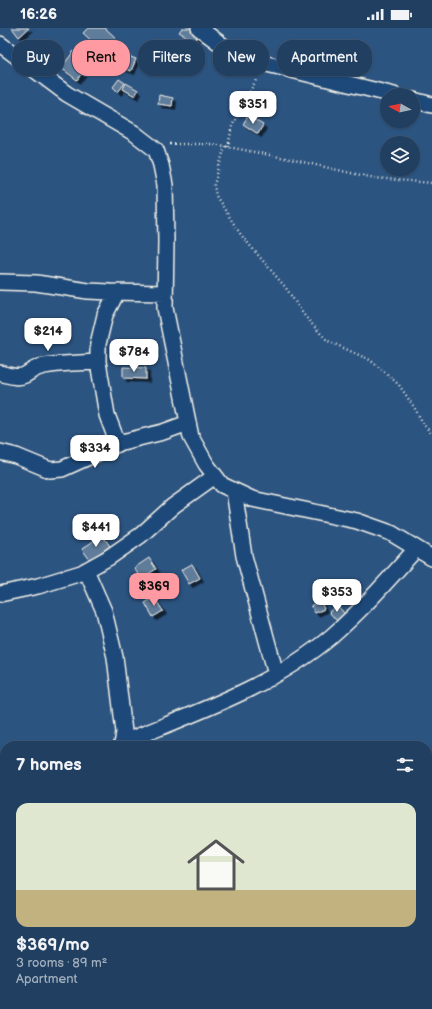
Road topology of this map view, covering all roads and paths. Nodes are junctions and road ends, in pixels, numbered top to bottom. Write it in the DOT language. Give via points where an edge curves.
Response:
graph roads {
  1 [pos="199,28"];
  2 [pos="215,40"];
  3 [pos="0,44"];
  4 [pos="269,64"];
  5 [pos="259,76"];
  6 [pos="380,92"];
  7 [pos="420,102"];
  8 [pos="432,105"];
  9 [pos="227,146"];
  10 [pos="152,147"];
  11 [pos="432,183"];
  12 [pos="0,282"];
  13 [pos="117,292"];
  14 [pos="165,292"];
  15 [pos="98,362"];
  16 [pos="0,373"];
  17 [pos="188,423"];
  18 [pos="432,434"];
  19 [pos="118,444"];
  20 [pos="0,452"];
  21 [pos="215,476"];
  22 [pos="234,491"];
  23 [pos="426,552"];
  24 [pos="86,570"];
  25 [pos="0,594"];
  26 [pos="276,674"];
  27 [pos="122,741"];
  28 [pos="129,741"];
  1 -- 2 [label="street"];
  3 -- 10 [label="street" via="67,94 134,133"];
  4 -- 6 [label="street"];
  5 -- 9 [label="path" via="235,118"];
  7 -- 8 [label="street"];
  9 -- 10 [label="path" via="172,144"];
  9 -- 11 [label="path" via="375,178"];
  9 -- 18 [label="path" via="214,185 216,196 241,235 318,331 328,341 370,360 388,374 399,385"];
  10 -- 14 [label="street" via="156,150 165,185"];
  12 -- 13 [label="street" via="36,283 88,291"];
  13 -- 14 [label="street"];
  13 -- 15 [label="street" via="105,315 98,344"];
  14 -- 17 [label="street" via="165,308"];
  15 -- 16 [label="street" via="46,365 20,376"];
  15 -- 19 [label="street" via="107,415"];
  17 -- 19 [label="street"];
  17 -- 21 [label="street" via="190,437"];
  19 -- 20 [label="street" via="62,470 50,470"];
  21 -- 22 [label="street" via="222,485"];
  21 -- 24 [label="street" via="173,506 141,535"];
  22 -- 23 [label="street" via="252,499 357,521 391,533"];
  22 -- 26 [label="street" via="244,556"];
  23 -- 26 [label="street" via="331,636"];
  24 -- 25 [label="street" via="38,586"];
  24 -- 27 [label="street" via="104,611 115,657 124,732"];
  26 -- 28 [label="street" via="252,688"];
}
